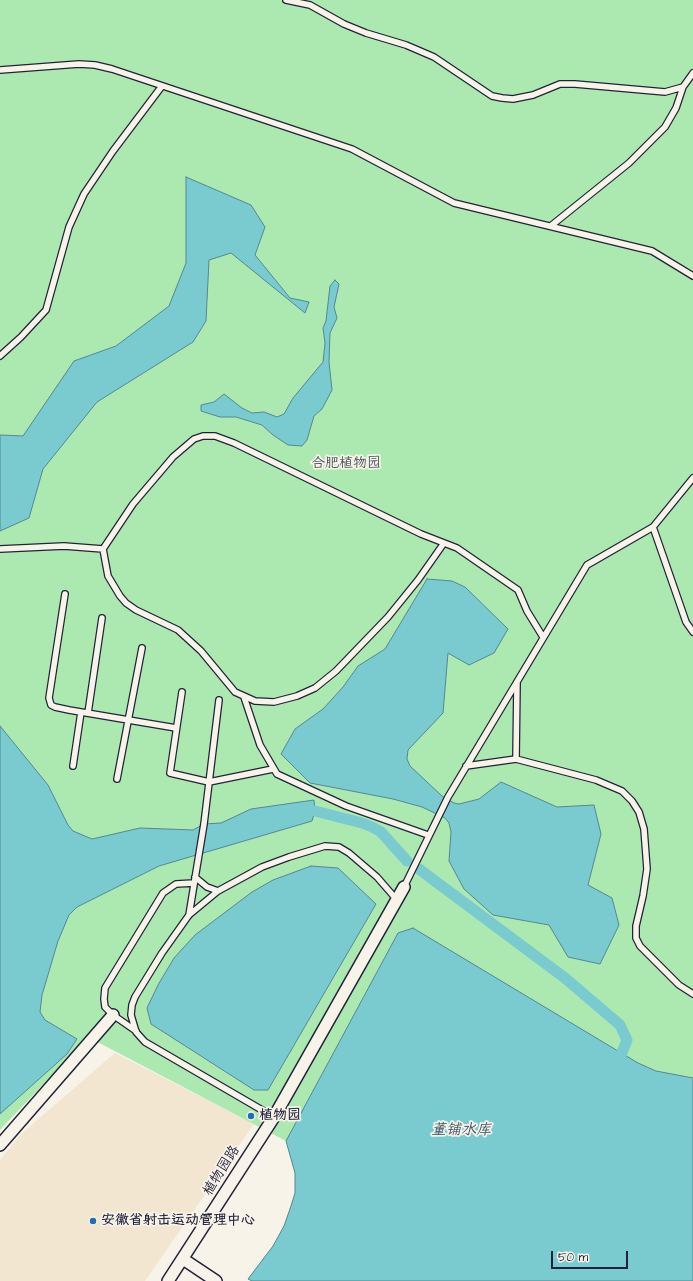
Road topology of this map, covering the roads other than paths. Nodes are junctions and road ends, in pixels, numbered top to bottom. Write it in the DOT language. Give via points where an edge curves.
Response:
graph roads {
  1 [pos="286,0"];
  2 [pos="0,70"];
  3 [pos="693,73"];
  4 [pos="162,86"];
  5 [pos="683,88"];
  6 [pos="552,225"];
  7 [pos="693,276"];
  8 [pos="0,356"];
  9 [pos="693,478"];
  10 [pos="653,527"];
  11 [pos="444,543"];
  12 [pos="0,549"];
  13 [pos="102,549"];
  14 [pos="65,594"];
  15 [pos="102,618"];
  16 [pos="693,632"];
  17 [pos="543,638"];
  18 [pos="142,648"];
  19 [pos="517,681"];
  20 [pos="182,692"];
  21 [pos="244,697"];
  22 [pos="219,700"];
  23 [pos="81,712"];
  24 [pos="88,713"];
  25 [pos="127,720"];
  26 [pos="176,728"];
  27 [pos="516,759"];
  28 [pos="73,766"];
  29 [pos="466,766"];
  30 [pos="273,769"];
  31 [pos="117,779"];
  32 [pos="209,782"];
  33 [pos="428,835"];
  34 [pos="194,880"];
  35 [pos="404,887"];
  36 [pos="218,891"];
  37 [pos="397,900"];
  38 [pos="189,914"];
  39 [pos="693,994"];
  40 [pos="113,1015"];
  41 [pos="136,1032"];
  42 [pos="274,1117"];
  43 [pos="0,1145"];
  44 [pos="184,1259"];
  45 [pos="168,1281"];
  46 [pos="216,1281"];
  1 -- 5 [label="lane" via="310,5 344,24 434,57 492,96 513,99 533,95 560,84 665,92"];
  2 -- 4 [label="lane" via="95,65"];
  3 -- 5 [label="lane"];
  4 -- 6 [label="lane" via="352,149 454,203"];
  4 -- 8 [label="lane" via="84,194 69,226 46,310 22,337"];
  5 -- 6 [label="lane" via="676,108 665,127 629,163"];
  6 -- 7 [label="lane" via="652,251"];
  9 -- 10 [label="lane"];
  10 -- 16 [label="lane" via="686,622"];
  10 -- 17 [label="lane" via="587,565"];
  11 -- 13 [label="lane" via="234,443 220,437 209,436 194,439 173,457 133,504"];
  11 -- 17 [label="lane" via="457,548 518,590"];
  11 -- 21 [label="lane" via="388,617 336,671 315,688 274,702 255,701"];
  12 -- 13 [label="lane" via="64,546"];
  13 -- 21 [label="lane" via="108,576 120,596 136,610 178,630 201,651 235,692"];
  14 -- 23 [label="lane" via="49,698 53,706"];
  15 -- 24 [label="lane"];
  17 -- 19 [label="lane"];
  18 -- 25 [label="lane"];
  19 -- 27 [label="lane"];
  19 -- 29 [label="lane"];
  20 -- 26 [label="lane"];
  21 -- 30 [label="lane" via="260,745"];
  22 -- 32 [label="lane"];
  23 -- 24 [label="lane"];
  23 -- 28 [label="lane"];
  24 -- 25 [label="lane"];
  25 -- 26 [label="lane"];
  25 -- 31 [label="lane"];
  26 -- 32 [label="lane" via="170,773"];
  27 -- 29 [label="lane"];
  27 -- 39 [label="lane" via="596,780 622,791 632,801 644,829 647,869 636,938 640,946 679,985"];
  29 -- 33 [label="lane"];
  30 -- 32 [label="lane"];
  30 -- 33 [label="lane" via="282,777 346,806"];
  32 -- 34 [label="lane"];
  33 -- 35 [label="lane"];
  34 -- 36 [label="lane"];
  34 -- 38 [label="lane"];
  34 -- 40 [label="lane" via="176,884 163,893 105,988 105,1007"];
  35 -- 37 [label="street, 植物园路"];
  36 -- 37 [label="lane" via="262,867 325,846 335,846 364,865"];
  36 -- 38 [label="lane"];
  37 -- 42 [label="street, 植物园路"];
  38 -- 41 [label="lane" via="133,1001 131,1015"];
  40 -- 41 [label="lane"];
  40 -- 43 [label="street"];
  41 -- 42 [label="lane" via="145,1042"];
  42 -- 44 [label="street, 植物园路"];
  44 -- 45 [label="street, 植物园路"];
  44 -- 46 [label="street"];
}
